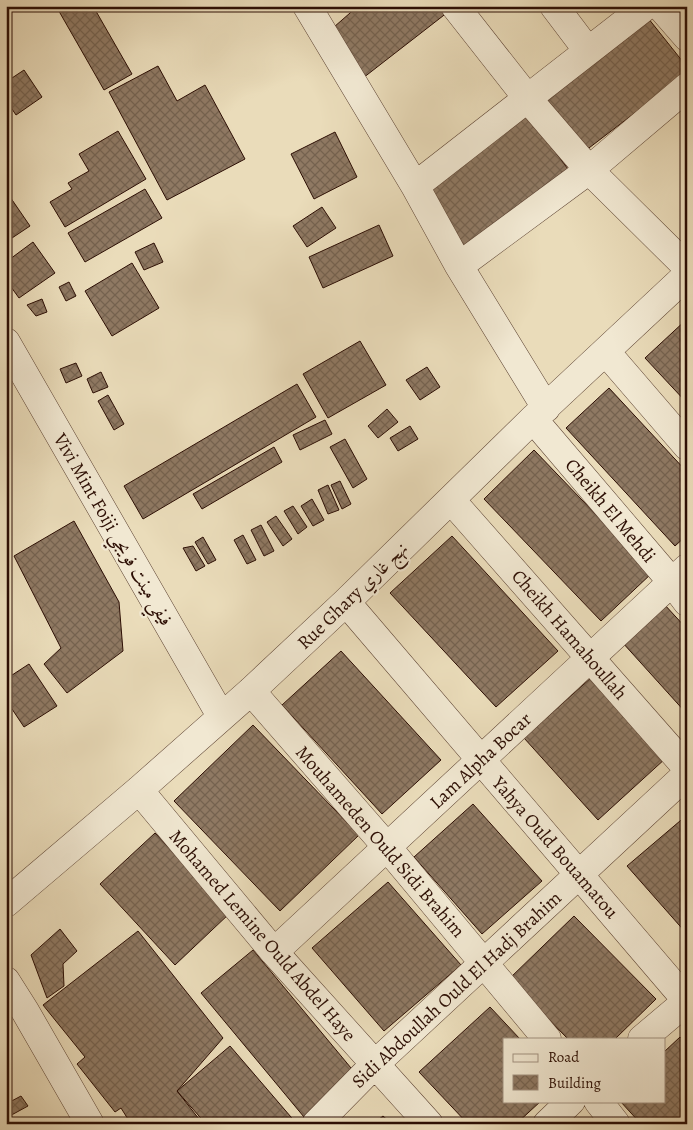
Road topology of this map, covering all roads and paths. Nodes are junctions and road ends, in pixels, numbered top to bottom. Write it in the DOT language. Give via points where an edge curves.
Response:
graph roads {
  1 [pos="307,6"];
  2 [pos="455,6"];
  3 [pos="554,6"];
  4 [pos="646,6"];
  5 [pos="660,6"];
  6 [pos="687,36"];
  7 [pos="588,51"];
  8 [pos="687,87"];
  9 [pos="528,99"];
  10 [pos="589,170"];
  11 [pos="415,186"];
  12 [pos="459,266"];
  13 [pos="687,267"];
  14 [pos="687,275"];
  15 [pos="6,342"];
  16 [pos="606,352"];
  17 [pos="539,413"];
  18 [pos="687,446"];
  19 [pos="451,500"];
  20 [pos="682,584"];
  21 [pos="346,602"];
  22 [pos="591,657"];
  23 [pos="251,691"];
  24 [pos="221,716"];
  25 [pos="480,759"];
  26 [pos="687,768"];
  27 [pos="687,774"];
  28 [pos="139,790"];
  29 [pos="387,847"];
  30 [pos="578,874"];
  31 [pos="6,902"];
  32 [pos="274,952"];
  33 [pos="484,962"];
  34 [pos="6,981"];
  35 [pos="687,1001"];
  36 [pos="546,1038"];
  37 [pos="643,1038"];
  38 [pos="375,1064"];
  39 [pos="570,1102"];
  40 [pos="599,1102"];
  41 [pos="90,1124"];
  42 [pos="316,1124"];
  43 [pos="429,1124"];
  44 [pos="547,1124"];
  45 [pos="616,1124"];
  1 -- 11 [label="street, Cheikh El Mehdi"];
  2 -- 9 [label="street"];
  3 -- 7 [label="street"];
  4 -- 7 [label="street"];
  5 -- 6 [label="street"];
  7 -- 9 [label="street"];
  8 -- 10 [label="street"];
  9 -- 10 [label="street"];
  9 -- 11 [label="street"];
  10 -- 12 [label="street"];
  10 -- 13 [label="street"];
  11 -- 12 [label="street, Cheikh El Mehdi"];
  12 -- 17 [label="street, Cheikh El Mehdi"];
  14 -- 16 [label="street, Rue Ghary نهج غاري"];
  15 -- 24 [label="street, Vivi Mint Foiji فيفي مينت فويجي"];
  16 -- 17 [label="street, Rue Ghary نهج غاري"];
  16 -- 18 [label="street"];
  17 -- 19 [label="street, Rue Ghary نهج غاري"];
  17 -- 20 [label="street, Cheikh El Mehdi"];
  19 -- 21 [label="street, Rue Ghary نهج غاري"];
  19 -- 22 [label="street, Cheikh Hamahoullah"];
  20 -- 22 [label="street, Lam Alpha Bocar"];
  21 -- 23 [label="street, Rue Ghary نهج غاري"];
  21 -- 25 [label="street, Yahya Ould Bouamatou"];
  22 -- 25 [label="street, Lam Alpha Bocar"];
  22 -- 26 [label="street, Cheikh Hamahoullah"];
  23 -- 24 [label="street, Rue Ghary نهج غاري"];
  23 -- 29 [label="street, Mouhameden Ould Sidi Brahim"];
  24 -- 28 [label="street, Rue Ghary نهج غاري"];
  25 -- 29 [label="street, Lam Alpha Bocar"];
  25 -- 30 [label="street, Yahya Ould Bouamatou"];
  27 -- 30 [label="street, Sidi Abdoullah Ould El Hadj Brahim"];
  28 -- 31 [label="street, Rue Ghary نهج غاري"];
  28 -- 32 [label="street, Mohamed Lemine Ould Abdel Haye"];
  29 -- 32 [label="street, Lam Alpha Bocar"];
  29 -- 33 [label="street, Mouhameden Ould Sidi Brahim"];
  30 -- 33 [label="street, Sidi Abdoullah Ould El Hadj Brahim"];
  30 -- 35 [label="street, Yahya Ould Bouamatou"];
  32 -- 38 [label="street, Mohamed Lemine Ould Abdel Haye"];
  33 -- 36 [label="street, Mouhameden Ould Sidi Brahim"];
  33 -- 38 [label="street, Sidi Abdoullah Ould El Hadj Brahim"];
  34 -- 41 [label="street"];
  35 -- 37 [label="street"];
  38 -- 42 [label="street, Sidi Abdoullah Ould El Hadj Brahim"];
  38 -- 43 [label="street, Mohamed Lemine Ould Abdel Haye"];
  39 -- 44 [label="street"];
  40 -- 45 [label="street"];
}
